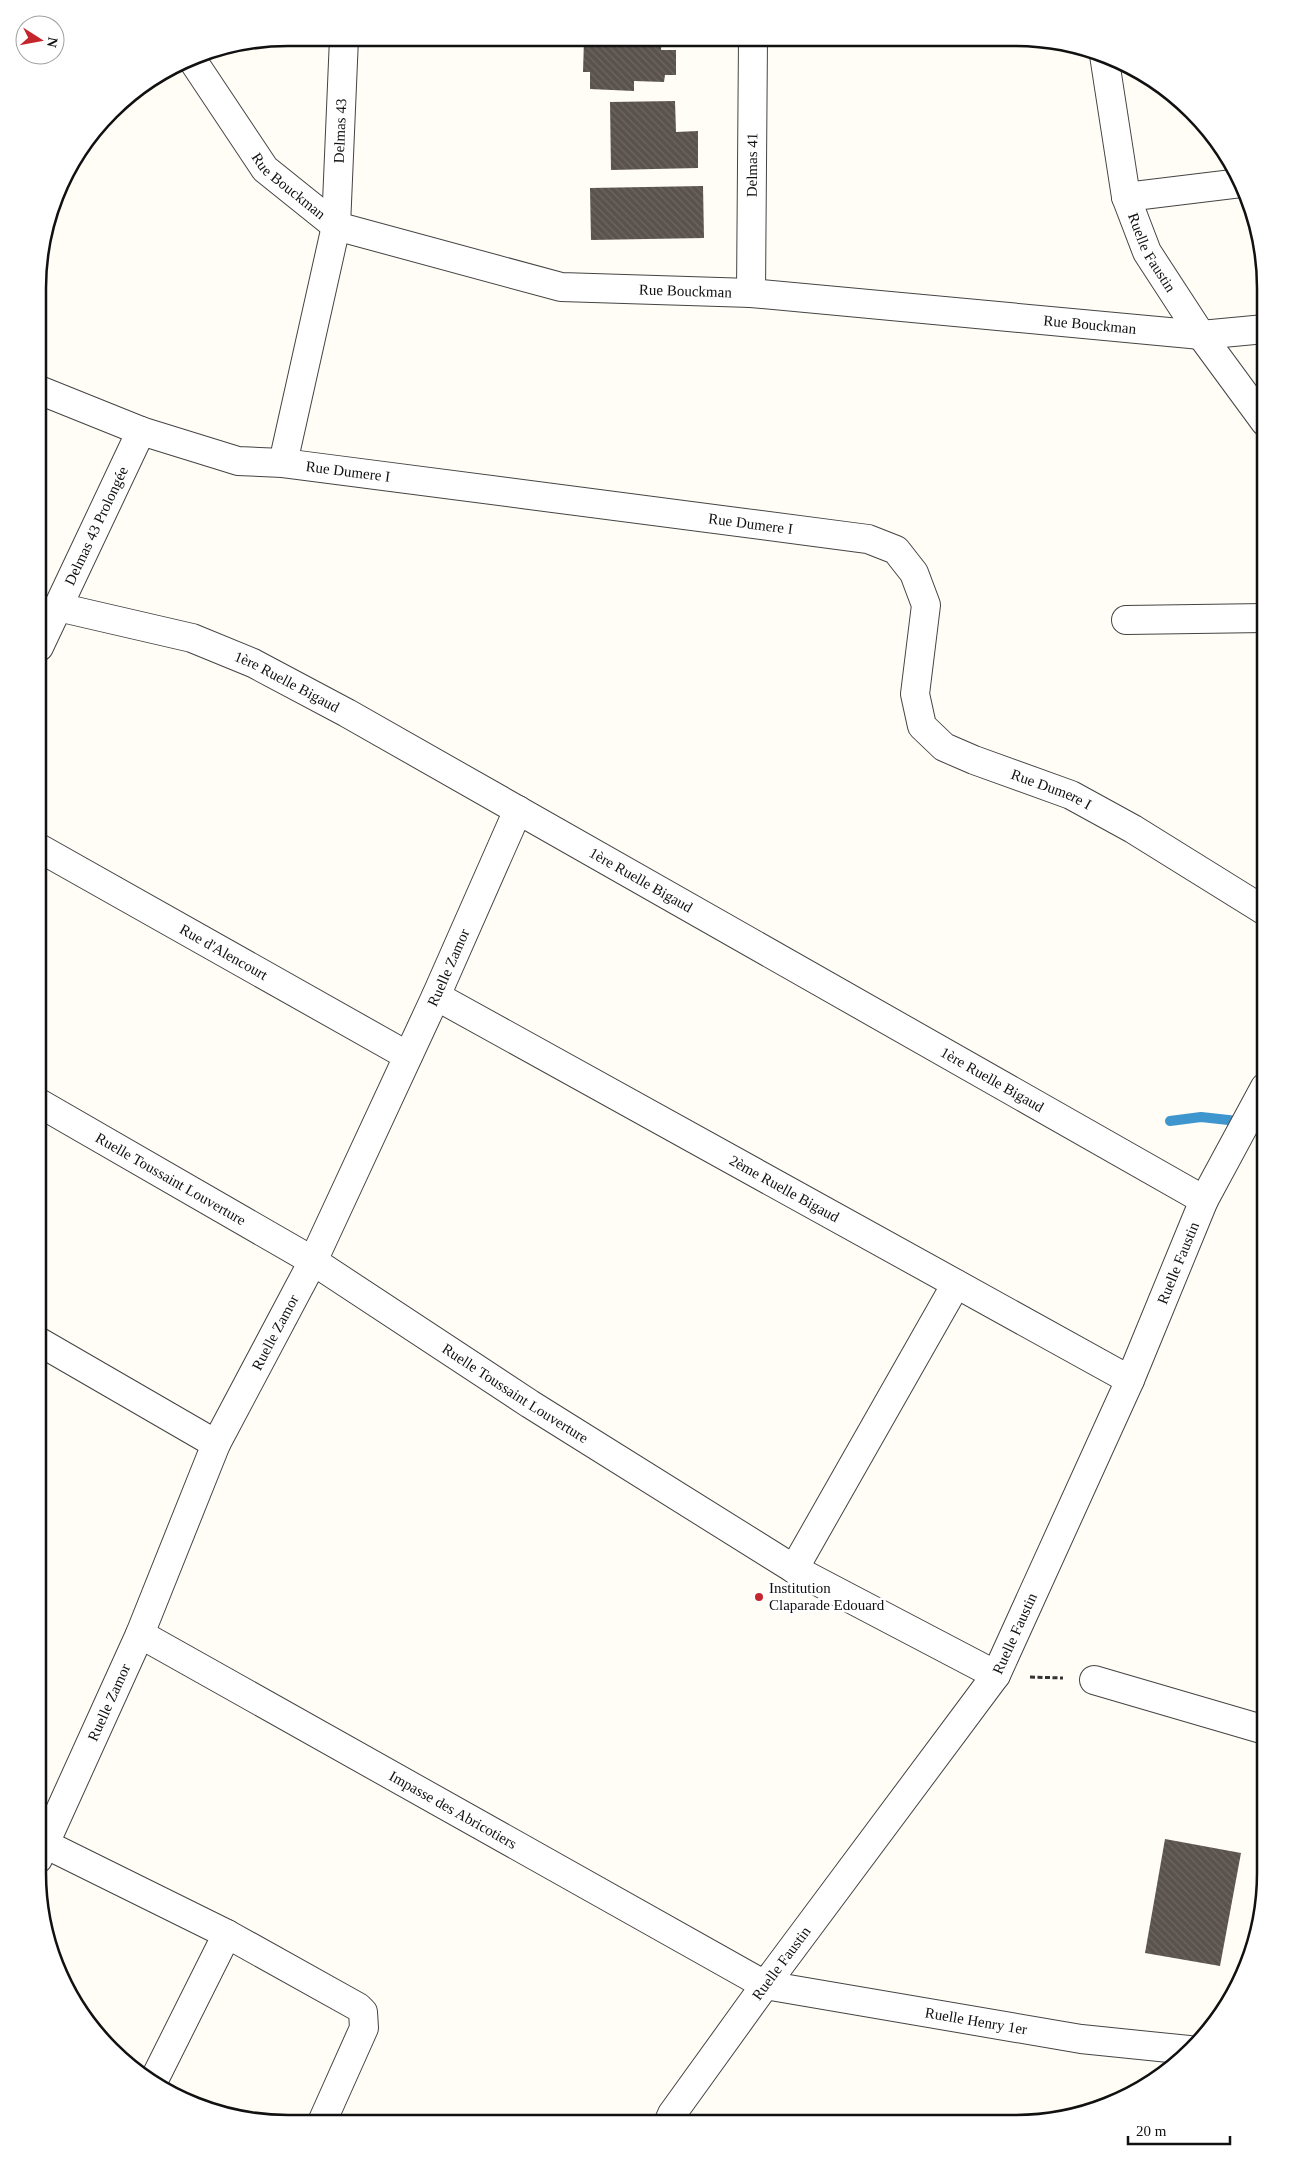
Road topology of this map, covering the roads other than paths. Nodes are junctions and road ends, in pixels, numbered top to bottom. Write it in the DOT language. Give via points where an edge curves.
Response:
graph roads {
  1 [pos="344,46"];
  2 [pos="753,46"];
  3 [pos="1105,64"];
  4 [pos="195,65"];
  5 [pos="1233,184"];
  6 [pos="1126,196"];
  7 [pos="336,226"];
  8 [pos="751,292"];
  9 [pos="1257,330"];
  10 [pos="1201,335"];
  11 [pos="46,393"];
  12 [pos="1257,410"];
  13 [pos="141,431"];
  14 [pos="283,463"];
  15 [pos="58,607"];
  16 [pos="1257,618"];
  17 [pos="1126,620"];
  18 [pos="46,632"];
  19 [pos="518,810"];
  20 [pos="46,852"];
  21 [pos="1257,906"];
  22 [pos="436,996"];
  23 [pos="408,1056"];
  24 [pos="1257,1102"];
  25 [pos="46,1108"];
  26 [pos="1204,1200"];
  27 [pos="313,1261"];
  28 [pos="956,1284"];
  29 [pos="46,1346"];
  30 [pos="1130,1380"];
  31 [pos="216,1444"];
  32 [pos="794,1569"];
  33 [pos="140,1634"];
  34 [pos="996,1675"];
  35 [pos="1094,1680"];
  36 [pos="1257,1728"];
  37 [pos="46,1840"];
  38 [pos="46,1853"];
  39 [pos="227,1934"];
  40 [pos="765,1985"];
  41 [pos="1180,2049"];
  42 [pos="156,2075"];
  43 [pos="325,2115"];
  44 [pos="680,2115"];
  1 -- 7 [label="street, Delmas 43"];
  2 -- 8 [label="street, Delmas 41"];
  3 -- 6 [label="street, Ruelle Faustin"];
  4 -- 7 [label="street, Rue Bouckman" via="265,169"];
  5 -- 6 [label="street"];
  6 -- 10 [label="street, Ruelle Faustin" via="1147,252"];
  7 -- 8 [label="street, Rue Bouckman" via="561,287"];
  7 -- 14 [label="street, Delmas 43"];
  8 -- 10 [label="street, Rue Bouckman"];
  9 -- 10 [label="street, Rue Bouckman"];
  10 -- 12 [label="street, Ruelle Faustin"];
  11 -- 13 [label="street, Rue Dumere I"];
  13 -- 14 [label="street, Rue Dumere I" via="238,461"];
  13 -- 15 [label="street, Delmas 43 Prolongée"];
  14 -- 21 [label="street, Rue Dumere I" via="868,540 896,550 914,573 926,604 915,694 922,726 944,746 974,760 1070,795 1133,829"];
  15 -- 18 [label="street, Delmas 43 Prolongée"];
  15 -- 19 [label="street, 1ère Ruelle Bigaud" via="192,638 252,662"];
  16 -- 17 [label="street"];
  19 -- 22 [label="street, Ruelle Zamor"];
  19 -- 26 [label="street, 1ère Ruelle Bigaud"];
  20 -- 23 [label="street, Rue d'Alencourt"];
  22 -- 23 [label="street, Ruelle Zamor"];
  22 -- 28 [label="street, 2ème Ruelle Bigaud"];
  23 -- 27 [label="street, Ruelle Zamor"];
  24 -- 26 [label="street, Ruelle Faustin"];
  25 -- 27 [label="street, Ruelle Toussaint Louverture"];
  26 -- 30 [label="street, Ruelle Faustin"];
  27 -- 31 [label="street, Ruelle Zamor"];
  27 -- 32 [label="street, Ruelle Toussaint Louverture" via="530,1404"];
  28 -- 30 [label="street, 2ème Ruelle Bigaud"];
  28 -- 32 [label="street"];
  29 -- 31 [label="street"];
  30 -- 34 [label="street, Ruelle Faustin"];
  31 -- 33 [label="street, Ruelle Zamor"];
  32 -- 34 [label="street, Ruelle Toussaint Louverture"];
  33 -- 37 [label="street, Ruelle Zamor"];
  33 -- 40 [label="street, Impasse des Abricotiers"];
  34 -- 40 [label="street, Ruelle Faustin"];
  35 -- 36 [label="street"];
  38 -- 39 [label="street"];
  39 -- 42 [label="street"];
  39 -- 43 [label="street" via="363,2012 364,2028"];
  40 -- 41 [label="street, Ruelle Henry 1er" via="1081,2039"];
  40 -- 44 [label="street, Ruelle Faustin"];
}
